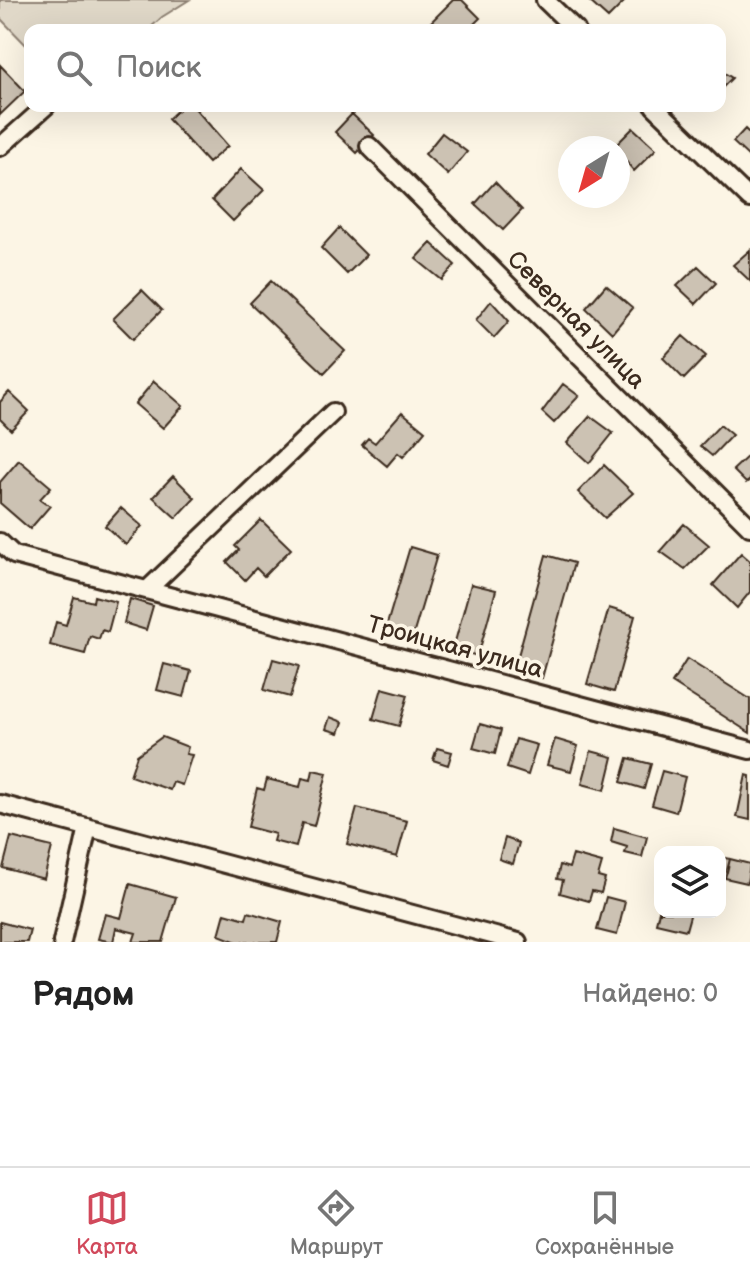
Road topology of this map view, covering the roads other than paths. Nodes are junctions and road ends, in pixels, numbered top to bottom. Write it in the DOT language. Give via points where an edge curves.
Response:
graph roads {
  1 [pos="545,0"];
  2 [pos="570,24"];
  3 [pos="39,112"];
  4 [pos="660,112"];
  5 [pos="369,146"];
  6 [pos="0,147"];
  7 [pos="750,199"];
  8 [pos="333,412"];
  9 [pos="750,527"];
  10 [pos="0,542"];
  11 [pos="147,590"];
  12 [pos="750,750"];
  13 [pos="0,804"];
  14 [pos="88,827"];
  15 [pos="62,942"];
  16 [pos="518,942"];
  1 -- 2 [label="street"];
  3 -- 6 [label="street"];
  4 -- 7 [label="street"];
  5 -- 9 [label="street, Северная улица"];
  8 -- 11 [label="street"];
  10 -- 11 [label="street, Троицкая улица" via="14,555"];
  11 -- 12 [label="street, Троицкая улица"];
  13 -- 14 [label="street"];
  14 -- 15 [label="street"];
  14 -- 16 [label="street"];
}
